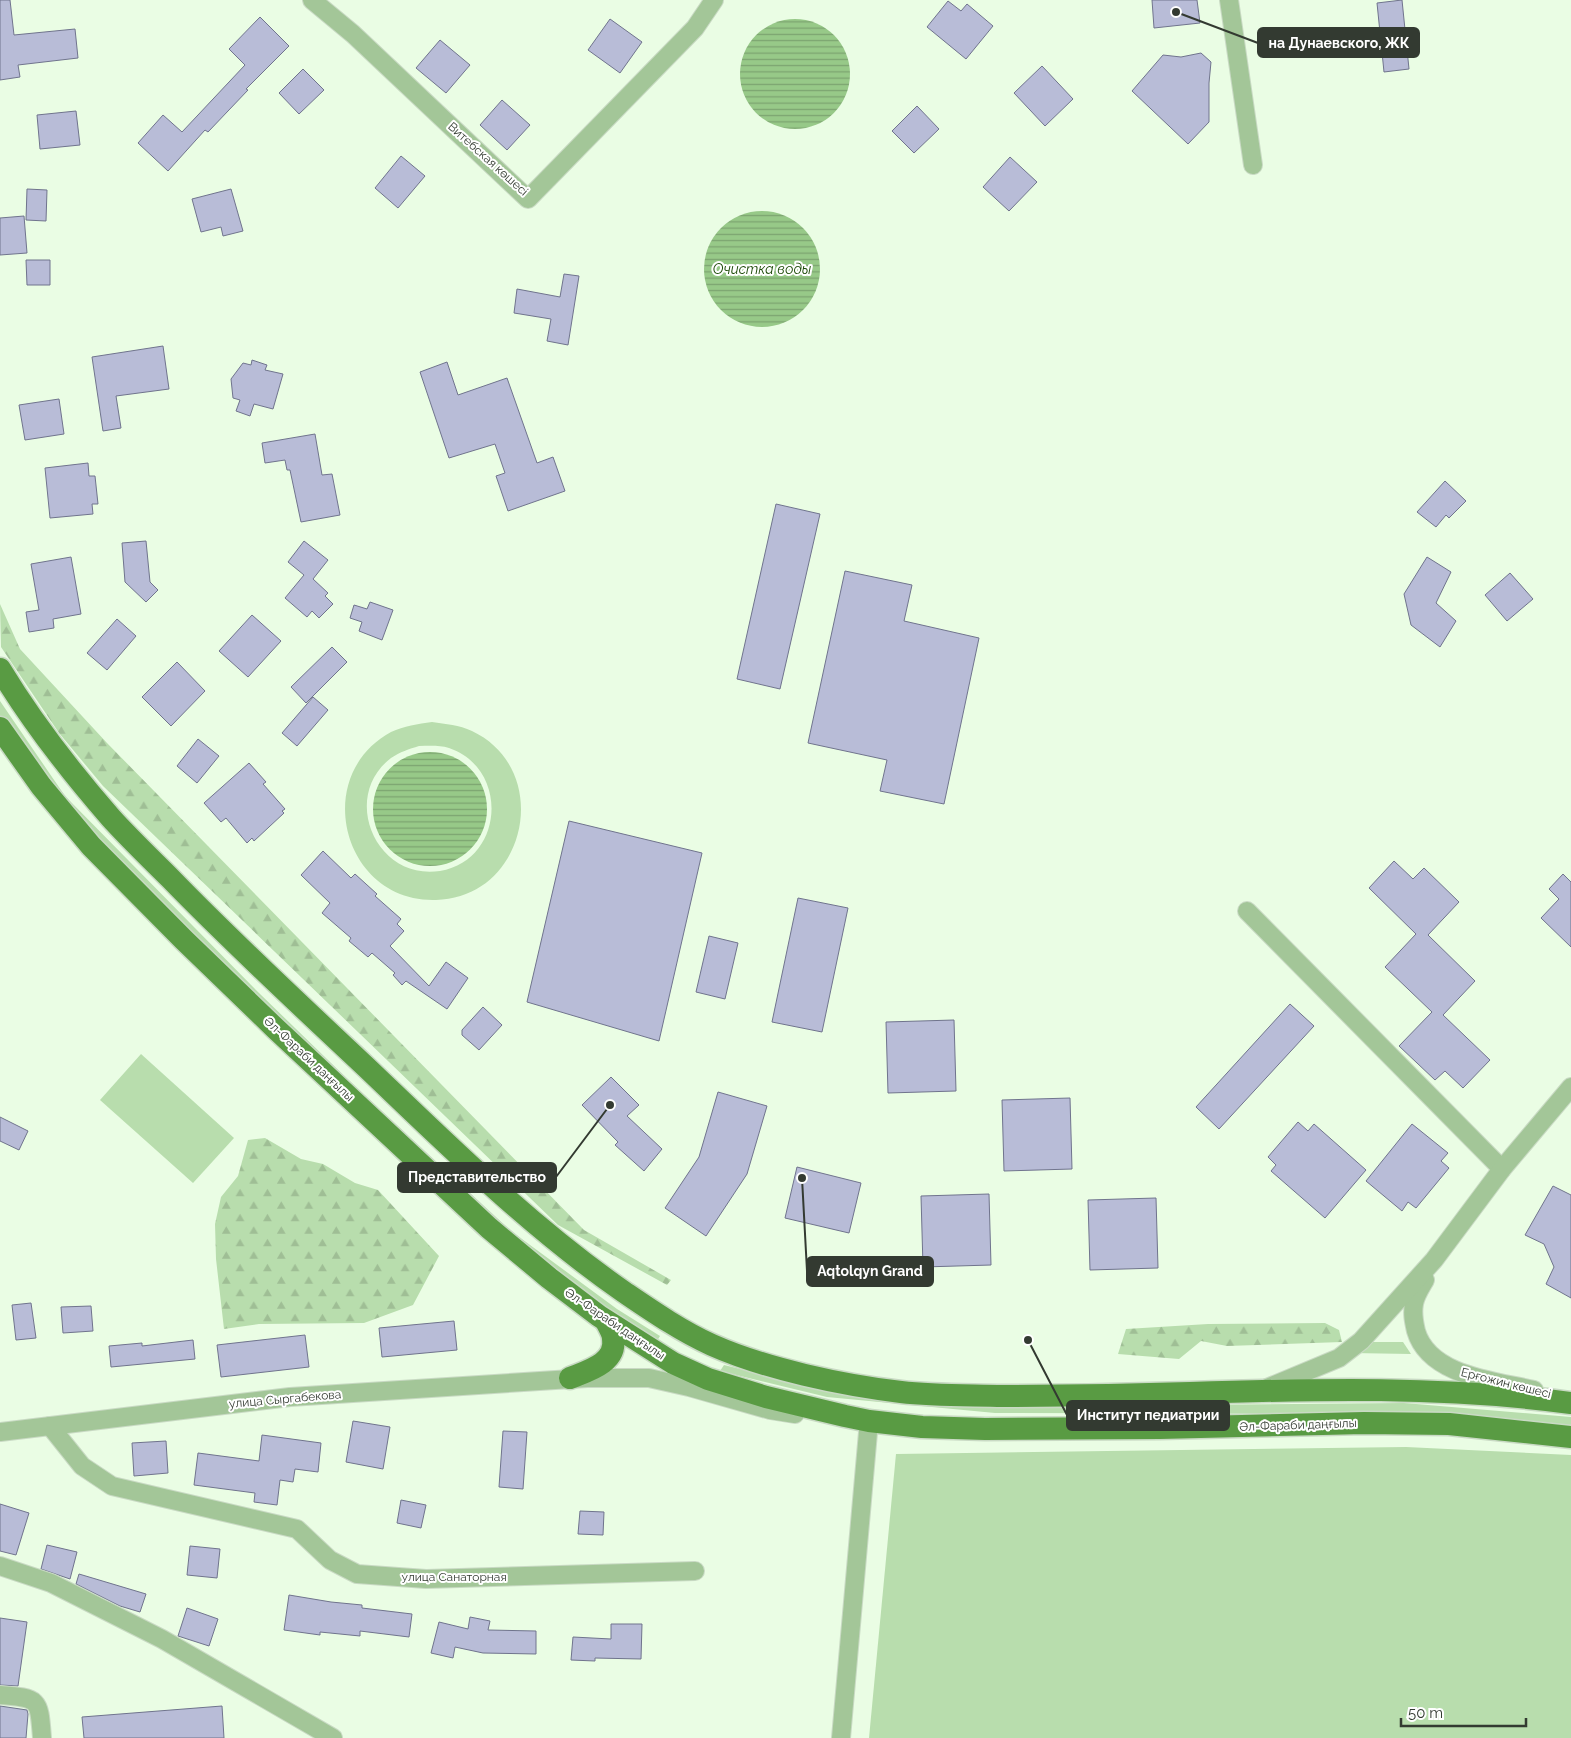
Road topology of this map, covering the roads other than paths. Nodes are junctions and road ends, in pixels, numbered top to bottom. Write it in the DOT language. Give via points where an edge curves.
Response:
graph roads {
  1 [pos="312,0"];
  2 [pos="714,0"];
  3 [pos="1229,0"];
  4 [pos="1253,165"];
  5 [pos="0,669"];
  6 [pos="0,728"];
  7 [pos="1247,911"];
  8 [pos="1571,1087"];
  9 [pos="1502,1169"];
  10 [pos="1434,1260"];
  11 [pos="606,1321"];
  12 [pos="570,1378"];
  13 [pos="1260,1391"];
  14 [pos="1571,1401"];
  15 [pos="869,1421"];
  16 [pos="50,1426"];
  17 [pos="0,1432"];
  18 [pos="1571,1437"];
  19 [pos="0,1566"];
  20 [pos="695,1571"];
  21 [pos="0,1695"];
  22 [pos="42,1738"];
  23 [pos="333,1738"];
  24 [pos="841,1738"];
  1 -- 2 [label="street, Витебская көшесі" via="354,34 528,199 695,28"];
  3 -- 4 [label="street"];
  5 -- 13 [label="main road" via="36,726 114,821 217,926 529,1219 640,1303 710,1344 754,1361 903,1392 1129,1396"];
  6 -- 11 [label="main road, Әл-Фараби даңғылы" via="41,786 92,846 184,940 489,1228"];
  7 -- 9 [label="street"];
  8 -- 9 [label="street, Ерғожин көшесі"];
  9 -- 10 [label="street, Ерғожин көшесі"];
  10 -- 13 [label="street, Ерғожин көшесі" via="1361,1340 1339,1358"];
  10 -- 14 [label="street, Ерғожин көшесі" via="1414,1303 1413,1318 1419,1340 1429,1354 1442,1365 1462,1374"];
  11 -- 12 [label="main road" via="614,1339 608,1359"];
  11 -- 15 [label="main road, Әл-Фараби даңғылы" via="673,1363 708,1380"];
  12 -- 15 [label="street, улица Сыргабекова" via="649,1378 770,1410"];
  12 -- 16 [label="street, улица Сыргабекова" via="290,1396"];
  13 -- 14 [label="main road" via="1455,1392"];
  15 -- 18 [label="main road, Әл-Фараби даңғылы" via="985,1429 1449,1424"];
  15 -- 24 [label="street"];
  16 -- 17 [label="street, улица Сыргабекова"];
  16 -- 20 [label="street, улица Санаторная" via="82,1466 112,1486 298,1529 330,1560 357,1574 426,1579"];
  19 -- 23 [label="street" via="51,1583 162,1639"];
  21 -- 22 [label="street" via="35,1701 40,1712"];
}
